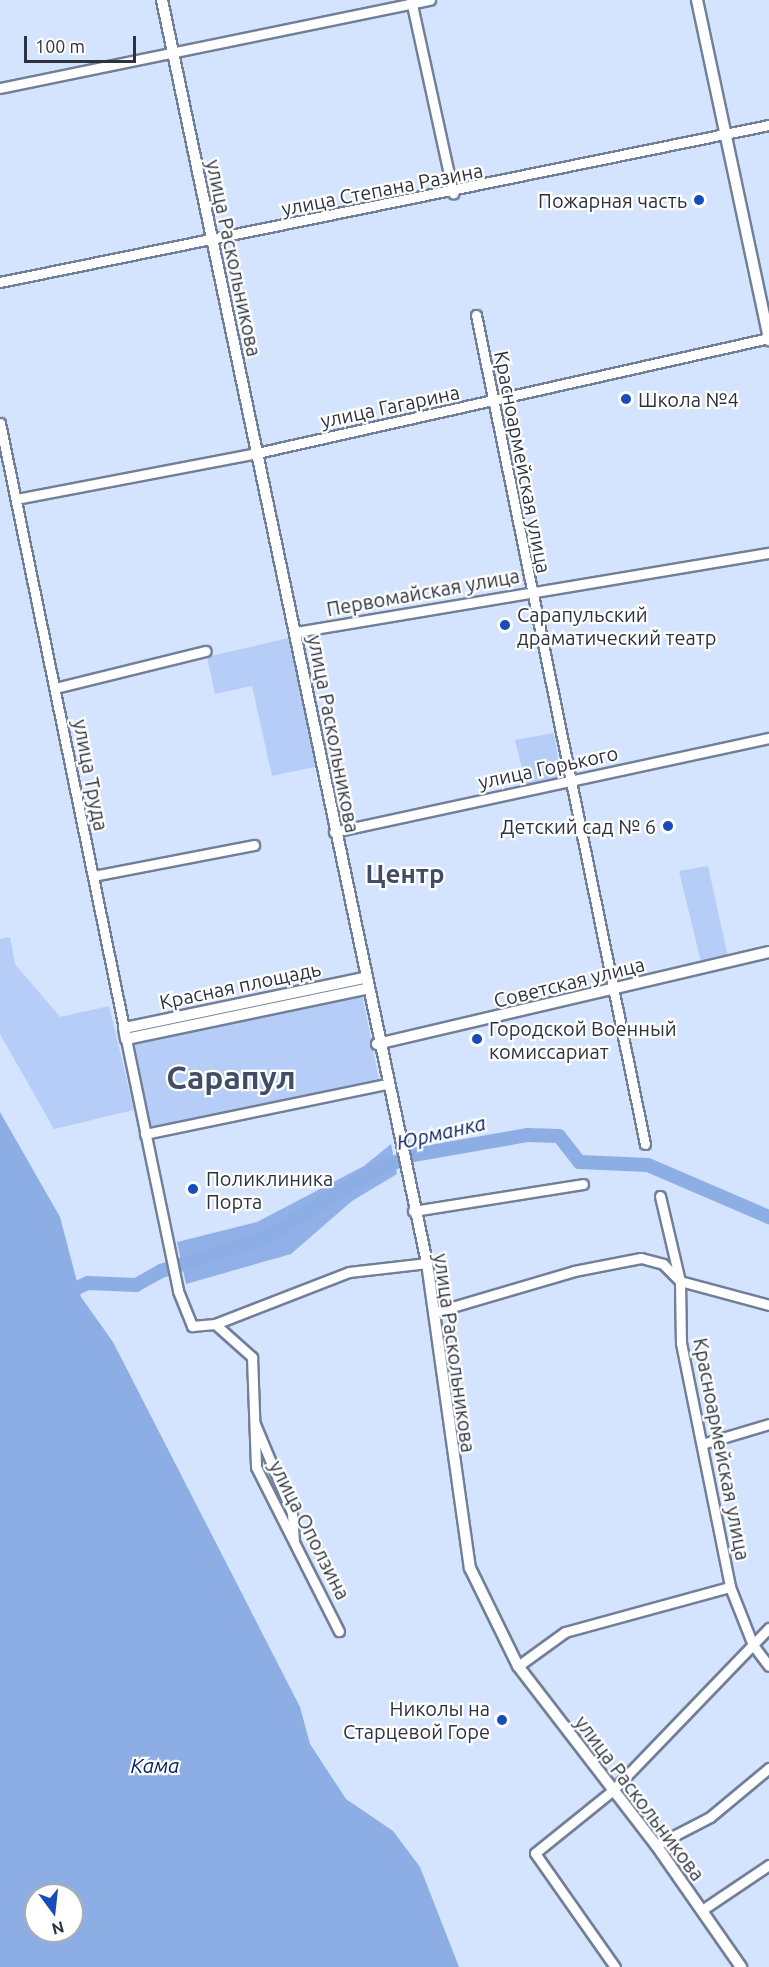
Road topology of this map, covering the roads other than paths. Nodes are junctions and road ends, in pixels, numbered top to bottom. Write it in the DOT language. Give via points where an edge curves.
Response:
graph roads {
  1 [pos="162,0"];
  2 [pos="430,0"];
  3 [pos="697,0"];
  4 [pos="412,2"];
  5 [pos="172,51"];
  6 [pos="0,88"];
  7 [pos="769,126"];
  8 [pos="726,134"];
  9 [pos="453,193"];
  10 [pos="211,240"];
  11 [pos="0,282"];
  12 [pos="476,315"];
  13 [pos="769,338"];
  14 [pos="492,402"];
  15 [pos="0,423"];
  16 [pos="257,453"];
  17 [pos="16,499"];
  18 [pos="769,553"];
  19 [pos="530,592"];
  20 [pos="296,632"];
  21 [pos="206,651"];
  22 [pos="55,688"];
  23 [pos="769,738"];
  24 [pos="568,782"];
  25 [pos="334,831"];
  26 [pos="254,845"];
  27 [pos="93,876"];
  28 [pos="769,952"];
  29 [pos="365,983"];
  30 [pos="609,990"];
  31 [pos="124,1028"];
  32 [pos="126,1039"];
  33 [pos="377,1044"];
  34 [pos="386,1084"];
  35 [pos="145,1134"];
  36 [pos="645,1144"];
  37 [pos="583,1184"];
  38 [pos="660,1196"];
  39 [pos="412,1206"];
  40 [pos="427,1263"];
  41 [pos="680,1281"];
  42 [pos="769,1305"];
  43 [pos="435,1311"];
  44 [pos="216,1324"];
  45 [pos="253,1410"];
  46 [pos="769,1424"];
  47 [pos="702,1444"];
  48 [pos="295,1544"];
  49 [pos="730,1587"];
  50 [pos="769,1628"];
  51 [pos="339,1631"];
  52 [pos="753,1645"];
  53 [pos="518,1666"];
  54 [pos="769,1666"];
  55 [pos="769,1768"];
  56 [pos="613,1790"];
  57 [pos="656,1845"];
  58 [pos="769,1865"];
  59 [pos="702,1910"];
  60 [pos="615,1967"];
  61 [pos="741,1967"];
  1 -- 5 [label="main road, улица Раскольникова"];
  2 -- 4 [label="street"];
  3 -- 8 [label="main road"];
  4 -- 5 [label="street"];
  4 -- 9 [label="street"];
  5 -- 6 [label="street"];
  5 -- 10 [label="main road, улица Раскольникова"];
  7 -- 8 [label="street, улица Степана Разина"];
  8 -- 9 [label="street, улица Степана Разина"];
  8 -- 13 [label="main road"];
  9 -- 10 [label="street, улица Степана Разина"];
  10 -- 11 [label="street, улица Степана Разина"];
  10 -- 16 [label="main road, улица Раскольникова"];
  12 -- 14 [label="street, Красноармейская улица"];
  13 -- 14 [label="street, улица Гагарина"];
  14 -- 16 [label="street, улица Гагарина"];
  14 -- 19 [label="street, Красноармейская улица"];
  15 -- 17 [label="street, улица Труда"];
  16 -- 17 [label="street, улица Гагарина"];
  16 -- 20 [label="main road, улица Раскольникова"];
  17 -- 22 [label="street, улица Труда"];
  18 -- 19 [label="street, Первомайская улица"];
  19 -- 20 [label="street, Первомайская улица"];
  19 -- 24 [label="street, Красноармейская улица"];
  20 -- 25 [label="main road, улица Раскольникова"];
  21 -- 22 [label="street"];
  22 -- 27 [label="street, улица Труда"];
  23 -- 24 [label="street, улица Горького"];
  24 -- 25 [label="street, улица Горького"];
  24 -- 30 [label="street, Красноармейская улица"];
  25 -- 29 [label="main road, улица Раскольникова"];
  26 -- 27 [label="street"];
  27 -- 31 [label="street, улица Труда"];
  28 -- 30 [label="main road, Советская улица"];
  29 -- 31 [label="main road, Красная площадь"];
  29 -- 32 [label="main road, Красная площадь"];
  29 -- 33 [label="main road, улица Раскольникова"];
  30 -- 33 [label="main road, Советская улица"];
  30 -- 36 [label="street, Красноармейская улица"];
  31 -- 32 [label="main road, улица Труда"];
  32 -- 35 [label="street, улица Труда"];
  33 -- 34 [label="main road, улица Раскольникова"];
  34 -- 35 [label="street"];
  34 -- 39 [label="main road, улица Раскольникова"];
  35 -- 44 [label="street" via="177,1291 192,1326"];
  37 -- 39 [label="street"];
  38 -- 41 [label="street, Красноармейская улица"];
  39 -- 40 [label="main road, улица Раскольникова"];
  40 -- 43 [label="main road, улица Раскольникова"];
  40 -- 44 [label="street" via="349,1272"];
  41 -- 42 [label="street"];
  41 -- 43 [label="street" via="663,1264 641,1258 574,1271"];
  41 -- 47 [label="street, Красноармейская улица" via="681,1343"];
  43 -- 53 [label="main road, улица Раскольникова" via="470,1568"];
  44 -- 45 [label="street, улица Оползина" via="252,1357"];
  45 -- 48 [label="street" via="256,1431 272,1457 292,1514"];
  45 -- 48 [label="street, улица Оползина" via="256,1467"];
  46 -- 47 [label="street"];
  47 -- 49 [label="street, Красноармейская улица"];
  48 -- 51 [label="street, улица Оползина"];
  49 -- 52 [label="street, Красноармейская улица"];
  49 -- 53 [label="street" via="565,1632"];
  50 -- 52 [label="street"];
  52 -- 54 [label="street, Красноармейская улица"];
  52 -- 56 [label="street"];
  53 -- 56 [label="main road, улица Раскольникова"];
  55 -- 57 [label="street" via="710,1817"];
  56 -- 57 [label="main road, улица Раскольникова"];
  56 -- 60 [label="street" via="535,1853"];
  57 -- 59 [label="main road, улица Раскольникова"];
  58 -- 59 [label="street"];
  59 -- 61 [label="main road, улица Раскольникова"];
}
